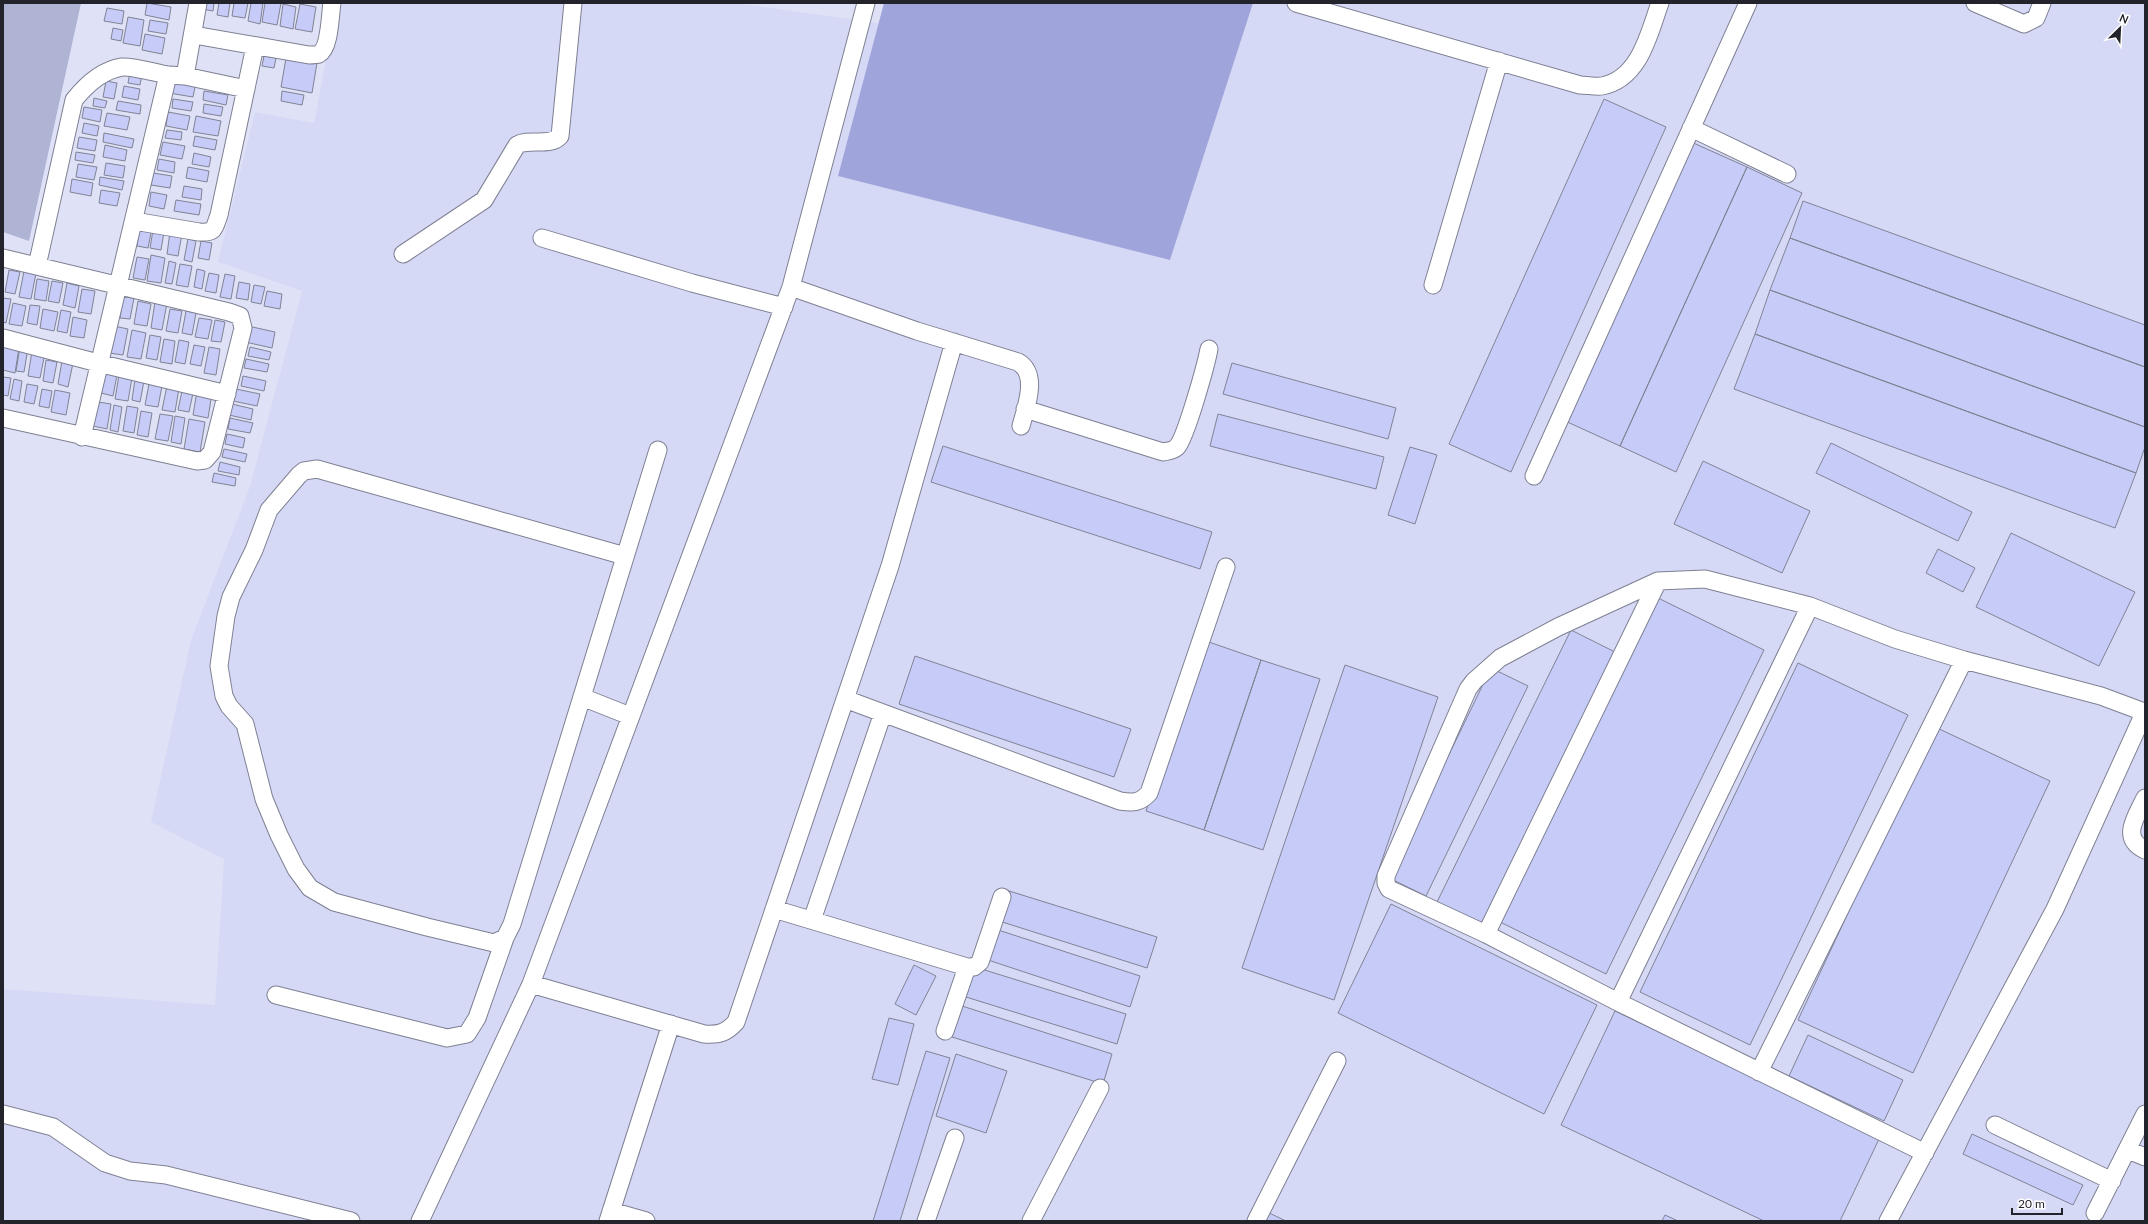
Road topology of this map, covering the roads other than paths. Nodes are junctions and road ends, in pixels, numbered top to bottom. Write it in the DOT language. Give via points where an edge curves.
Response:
graph roads {
  1 [pos="198,3"];
  2 [pos="332,3"];
  3 [pos="573,3"];
  4 [pos="866,3"];
  5 [pos="1296,3"];
  6 [pos="1660,3"];
  7 [pos="1748,3"];
  8 [pos="1975,3"];
  9 [pos="2042,3"];
  10 [pos="194,35"];
  11 [pos="255,46"];
  12 [pos="1499,61"];
  13 [pos="168,75"];
  14 [pos="185,76"];
  15 [pos="246,89"];
  16 [pos="1691,128"];
  17 [pos="1787,174"];
  18 [pos="134,221"];
  19 [pos="542,238"];
  20 [pos="403,254"];
  21 [pos="3,258"];
  22 [pos="37,266"];
  23 [pos="118,285"];
  24 [pos="1433,285"];
  25 [pos="791,287"];
  26 [pos="784,307"];
  27 [pos="3,338"];
  28 [pos="954,342"];
  29 [pos="1209,349"];
  30 [pos="98,363"];
  31 [pos="227,394"];
  32 [pos="1025,409"];
  33 [pos="3,418"];
  34 [pos="1021,426"];
  35 [pos="82,437"];
  36 [pos="658,450"];
  37 [pos="1534,476"];
  38 [pos="625,556"];
  39 [pos="1226,567"];
  40 [pos="1658,581"];
  41 [pos="1810,606"];
  42 [pos="1964,660"];
  43 [pos="582,697"];
  44 [pos="845,699"];
  45 [pos="883,712"];
  46 [pos="2145,712"];
  47 [pos="630,716"];
  48 [pos="2145,798"];
  49 [pos="2145,850"];
  50 [pos="1002,897"];
  51 [pos="774,909"];
  52 [pos="812,920"];
  53 [pos="1486,934"];
  54 [pos="506,938"];
  55 [pos="967,967"];
  56 [pos="531,984"];
  57 [pos="276,995"];
  58 [pos="1618,1002"];
  59 [pos="671,1024"];
  60 [pos="945,1031"];
  61 [pos="1338,1060"];
  62 [pos="1759,1072"];
  63 [pos="1100,1088"];
  64 [pos="3,1114"];
  65 [pos="2145,1114"];
  66 [pos="1995,1125"];
  67 [pos="955,1138"];
  68 [pos="2128,1150"];
  69 [pos="1925,1153"];
  70 [pos="2145,1157"];
  71 [pos="2112,1181"];
  72 [pos="2095,1213"];
  73 [pos="609,1216"];
  74 [pos="351,1221"];
  75 [pos="420,1221"];
  76 [pos="646,1221"];
  77 [pos="926,1221"];
  78 [pos="1031,1221"];
  79 [pos="1256,1221"];
  80 [pos="1888,1221"];
  1 -- 10 [label="street"];
  2 -- 11 [label="street" via="326,42 318,54 309,55"];
  3 -- 20 [label="street" via="560,136 555,140 523,142 484,200"];
  4 -- 25 [label="street"];
  5 -- 12 [label="street"];
  6 -- 12 [label="street" via="1640,57 1622,77 1602,86 1580,85"];
  7 -- 16 [label="street"];
  8 -- 9 [label="street" via="2024,24 2036,18"];
  10 -- 11 [label="street"];
  10 -- 14 [label="street"];
  11 -- 15 [label="street"];
  12 -- 24 [label="street"];
  13 -- 14 [label="street"];
  13 -- 18 [label="street"];
  13 -- 22 [label="street" via="123,67 85,86 74,100"];
  14 -- 15 [label="street"];
  15 -- 18 [label="street" via="213,230 209,233 199,232"];
  16 -- 17 [label="street"];
  16 -- 37 [label="street"];
  18 -- 23 [label="street"];
  19 -- 26 [label="street" via="692,283"];
  21 -- 22 [label="street"];
  22 -- 23 [label="street"];
  23 -- 30 [label="street"];
  23 -- 31 [label="street" via="240,316 244,328"];
  25 -- 26 [label="street"];
  25 -- 28 [label="street"];
  26 -- 47 [label="street"];
  27 -- 30 [label="street"];
  28 -- 32 [label="street" via="1025,366 1028,372 1029,397"];
  28 -- 44 [label="street" via="890,566"];
  29 -- 32 [label="street" via="1183,433 1177,446 1170,451 1162,452"];
  30 -- 31 [label="street"];
  30 -- 35 [label="street"];
  31 -- 35 [label="street" via="212,452 205,460 197,461"];
  32 -- 34 [label="street"];
  33 -- 35 [label="street"];
  36 -- 38 [label="street"];
  38 -- 43 [label="street"];
  38 -- 54 [label="street" via="310,469 299,475 269,510 227,610 218,666 224,696 245,724 264,800 296,869 310,888 334,902 427,927 494,943"];
  39 -- 45 [label="street" via="1149,793 1142,800 1134,803 1120,801"];
  40 -- 41 [label="street" via="1705,578"];
  40 -- 53 [label="street"];
  40 -- 53 [label="street" via="1558,627 1500,658 1468,689 1386,876 1386,883 1394,892"];
  41 -- 42 [label="street" via="1894,639"];
  41 -- 58 [label="street"];
  42 -- 46 [label="street" via="2101,696"];
  42 -- 62 [label="street"];
  43 -- 47 [label="street"];
  43 -- 54 [label="street"];
  44 -- 45 [label="street"];
  44 -- 51 [label="street"];
  45 -- 52 [label="street"];
  46 -- 69 [label="street" via="2055,909"];
  47 -- 56 [label="street"];
  48 -- 49 [label="street" via="2132,826 2131,836 2138,846"];
  50 -- 55 [label="street" via="980,962 974,967"];
  51 -- 52 [label="street"];
  51 -- 59 [label="street" via="736,1022 728,1031 717,1035 704,1034"];
  52 -- 55 [label="street"];
  53 -- 58 [label="street"];
  54 -- 57 [label="street" via="478,1018 467,1034 447,1038"];
  55 -- 60 [label="street"];
  56 -- 59 [label="street"];
  56 -- 75 [label="street"];
  58 -- 62 [label="street"];
  59 -- 73 [label="street"];
  61 -- 79 [label="street"];
  62 -- 69 [label="street"];
  63 -- 78 [label="street"];
  64 -- 74 [label="street" via="53,1127 105,1163 130,1171 166,1175"];
  65 -- 68 [label="street"];
  66 -- 71 [label="street"];
  67 -- 77 [label="street"];
  68 -- 70 [label="street"];
  68 -- 71 [label="street"];
  69 -- 80 [label="street"];
  71 -- 72 [label="street"];
  73 -- 76 [label="street"];
}
